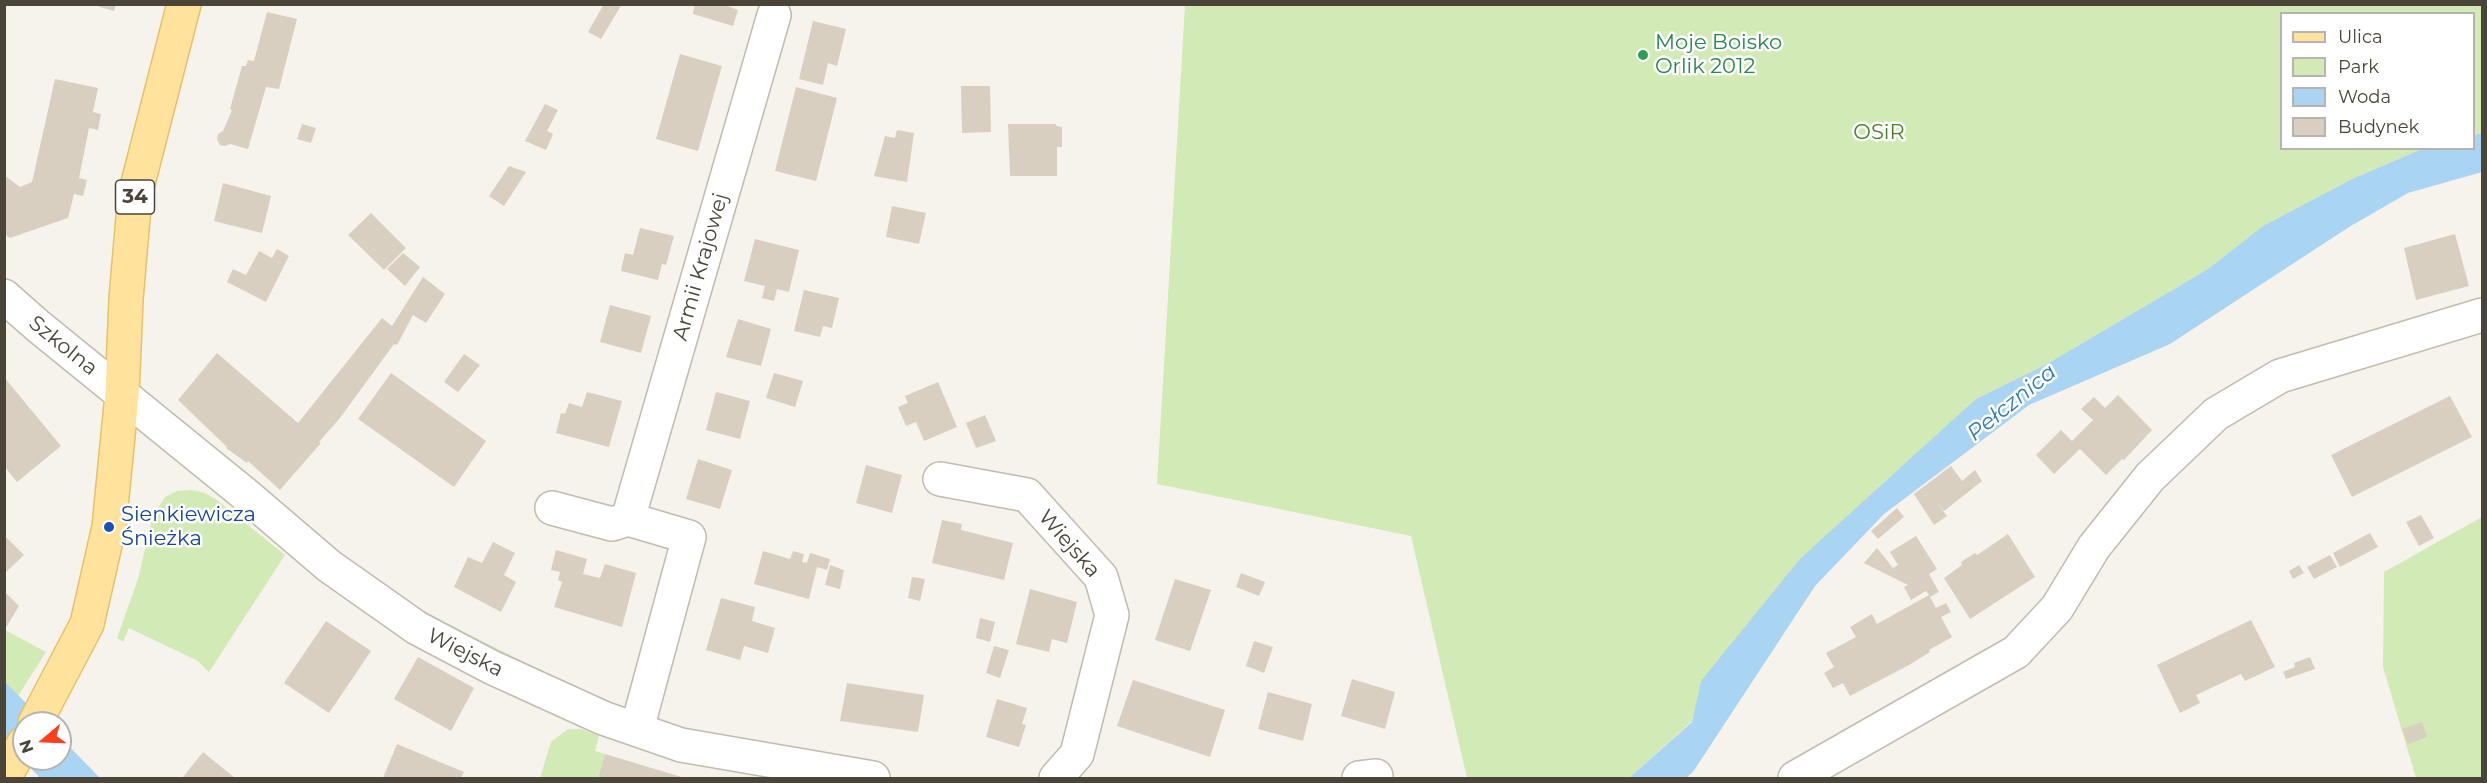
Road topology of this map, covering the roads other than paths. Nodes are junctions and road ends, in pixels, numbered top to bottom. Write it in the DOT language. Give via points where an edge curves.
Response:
graph roads {
  1 [pos="184,4"];
  2 [pos="774,15"];
  3 [pos="4,296"];
  4 [pos="2482,315"];
  5 [pos="122,395"];
  6 [pos="940,479"];
  7 [pos="552,508"];
  8 [pos="628,519"];
  9 [pos="42,711"];
  10 [pos="637,729"];
  11 [pos="873,778"];
  12 [pos="1056,778"];
  13 [pos="1795,778"];
  1 -- 5 [label="main road, 34" via="135,195"];
  2 -- 8 [label="street, Armii Krajowej"];
  3 -- 5 [label="street, Szkolna"];
  4 -- 13 [label="street" via="2280,376 2216,414 2150,477 2094,547 2057,608 2016,652"];
  5 -- 9 [label="main road, 34" via="109,528 91,613"];
  5 -- 10 [label="street, Wiejska" via="329,566 417,628 491,667"];
  6 -- 12 [label="street, Wiejska" via="1027,495 1101,577 1112,615 1077,754"];
  7 -- 8 [label="street" via="612,524"];
  8 -- 10 [label="street" via="688,537"];
  10 -- 11 [label="street, Wiejska" via="681,745"];
}
